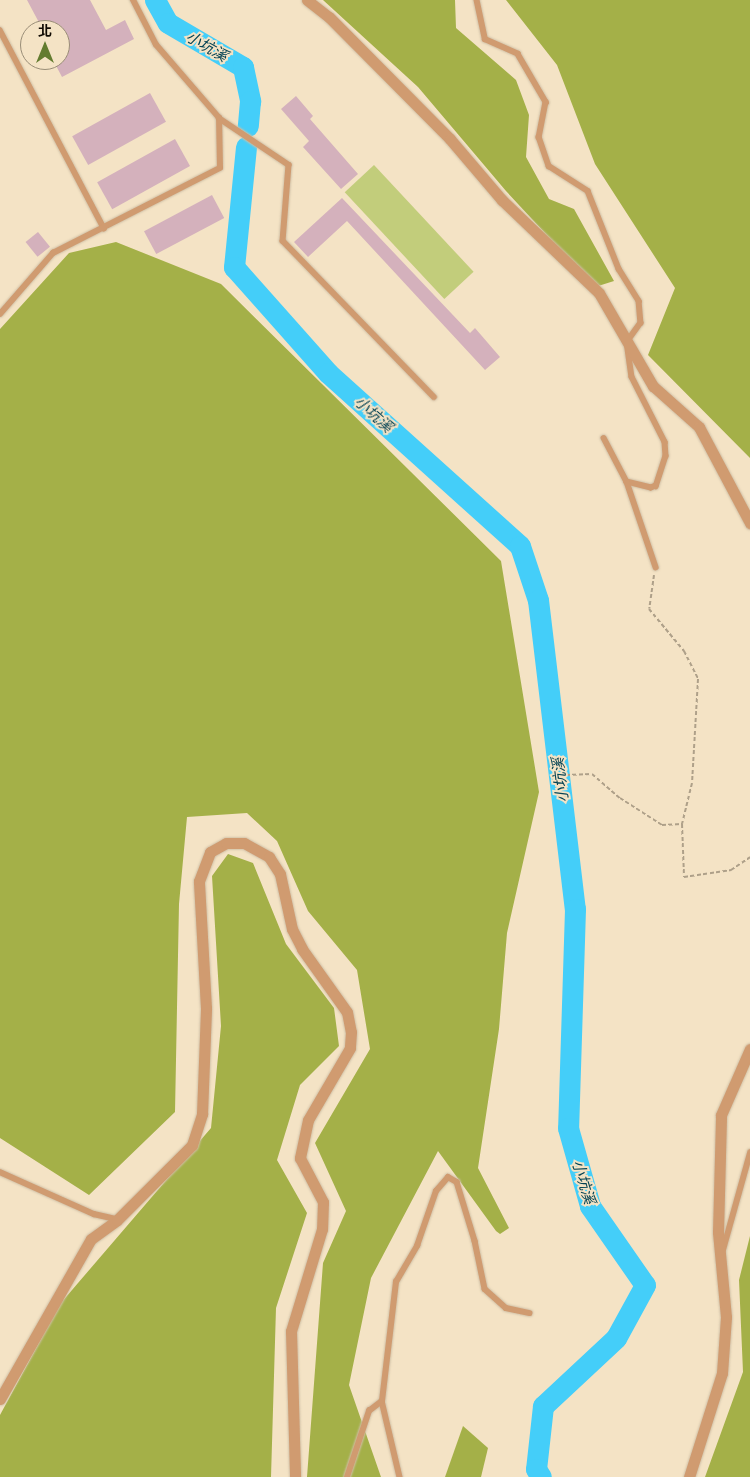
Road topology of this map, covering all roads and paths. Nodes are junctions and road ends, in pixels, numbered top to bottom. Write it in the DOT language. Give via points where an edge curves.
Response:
graph roads {
  1 [pos="133,0"];
  2 [pos="307,0"];
  3 [pos="476,0"];
  4 [pos="0,30"];
  5 [pos="219,118"];
  6 [pos="104,228"];
  7 [pos="0,314"];
  8 [pos="627,342"];
  9 [pos="434,397"];
  10 [pos="604,438"];
  11 [pos="627,482"];
  12 [pos="750,523"];
  13 [pos="656,567"];
  14 [pos="566,775"];
  15 [pos="682,824"];
  16 [pos="750,857"];
  17 [pos="750,1049"];
  18 [pos="750,1154"];
  19 [pos="0,1172"];
  20 [pos="117,1220"];
  21 [pos="721,1259"];
  22 [pos="530,1313"];
  23 [pos="1,1397"];
  24 [pos="382,1402"];
  25 [pos="295,1477"];
  26 [pos="347,1477"];
  27 [pos="400,1477"];
  28 [pos="689,1477"];
  1 -- 5 [label="lane" via="156,45"];
  2 -- 8 [label="street" via="329,17 450,139 502,200 599,293"];
  3 -- 8 [label="lane" via="485,39 518,54 546,102 539,137 549,166 588,191 619,269 639,301 641,323"];
  4 -- 6 [label="lane"];
  5 -- 6 [label="lane" via="220,168"];
  5 -- 9 [label="lane" via="289,165 284,241"];
  6 -- 7 [label="lane" via="53,253"];
  8 -- 11 [label="lane" via="632,378 665,442 666,456 656,486 651,488"];
  8 -- 12 [label="street" via="653,386 700,427"];
  10 -- 11 [label="lane"];
  11 -- 13 [label="lane"];
  13 -- 15 [label="path" via="649,608 684,651 698,679 692,783"];
  14 -- 15 [label="path" via="592,774 620,798 662,825"];
  15 -- 16 [label="path" via="684,877 731,870"];
  17 -- 21 [label="street" via="722,1115"];
  18 -- 21 [label="lane"];
  19 -- 20 [label="lane" via="94,1214"];
  20 -- 23 [label="street" via="90,1238"];
  20 -- 25 [label="street" via="192,1145 202,1114 206,1018 199,881 210,852 226,843 244,843 268,857 280,874 292,928 302,949 346,1012 350,1032 350,1048 308,1120 300,1158 323,1202 322,1229 291,1331"];
  21 -- 28 [label="street" via="726,1317 722,1373"];
  22 -- 24 [label="lane" via="506,1308 485,1289 457,1182 448,1177 436,1192 417,1246 396,1282"];
  24 -- 26 [label="lane" via="369,1411"];
  24 -- 27 [label="lane"];
}
